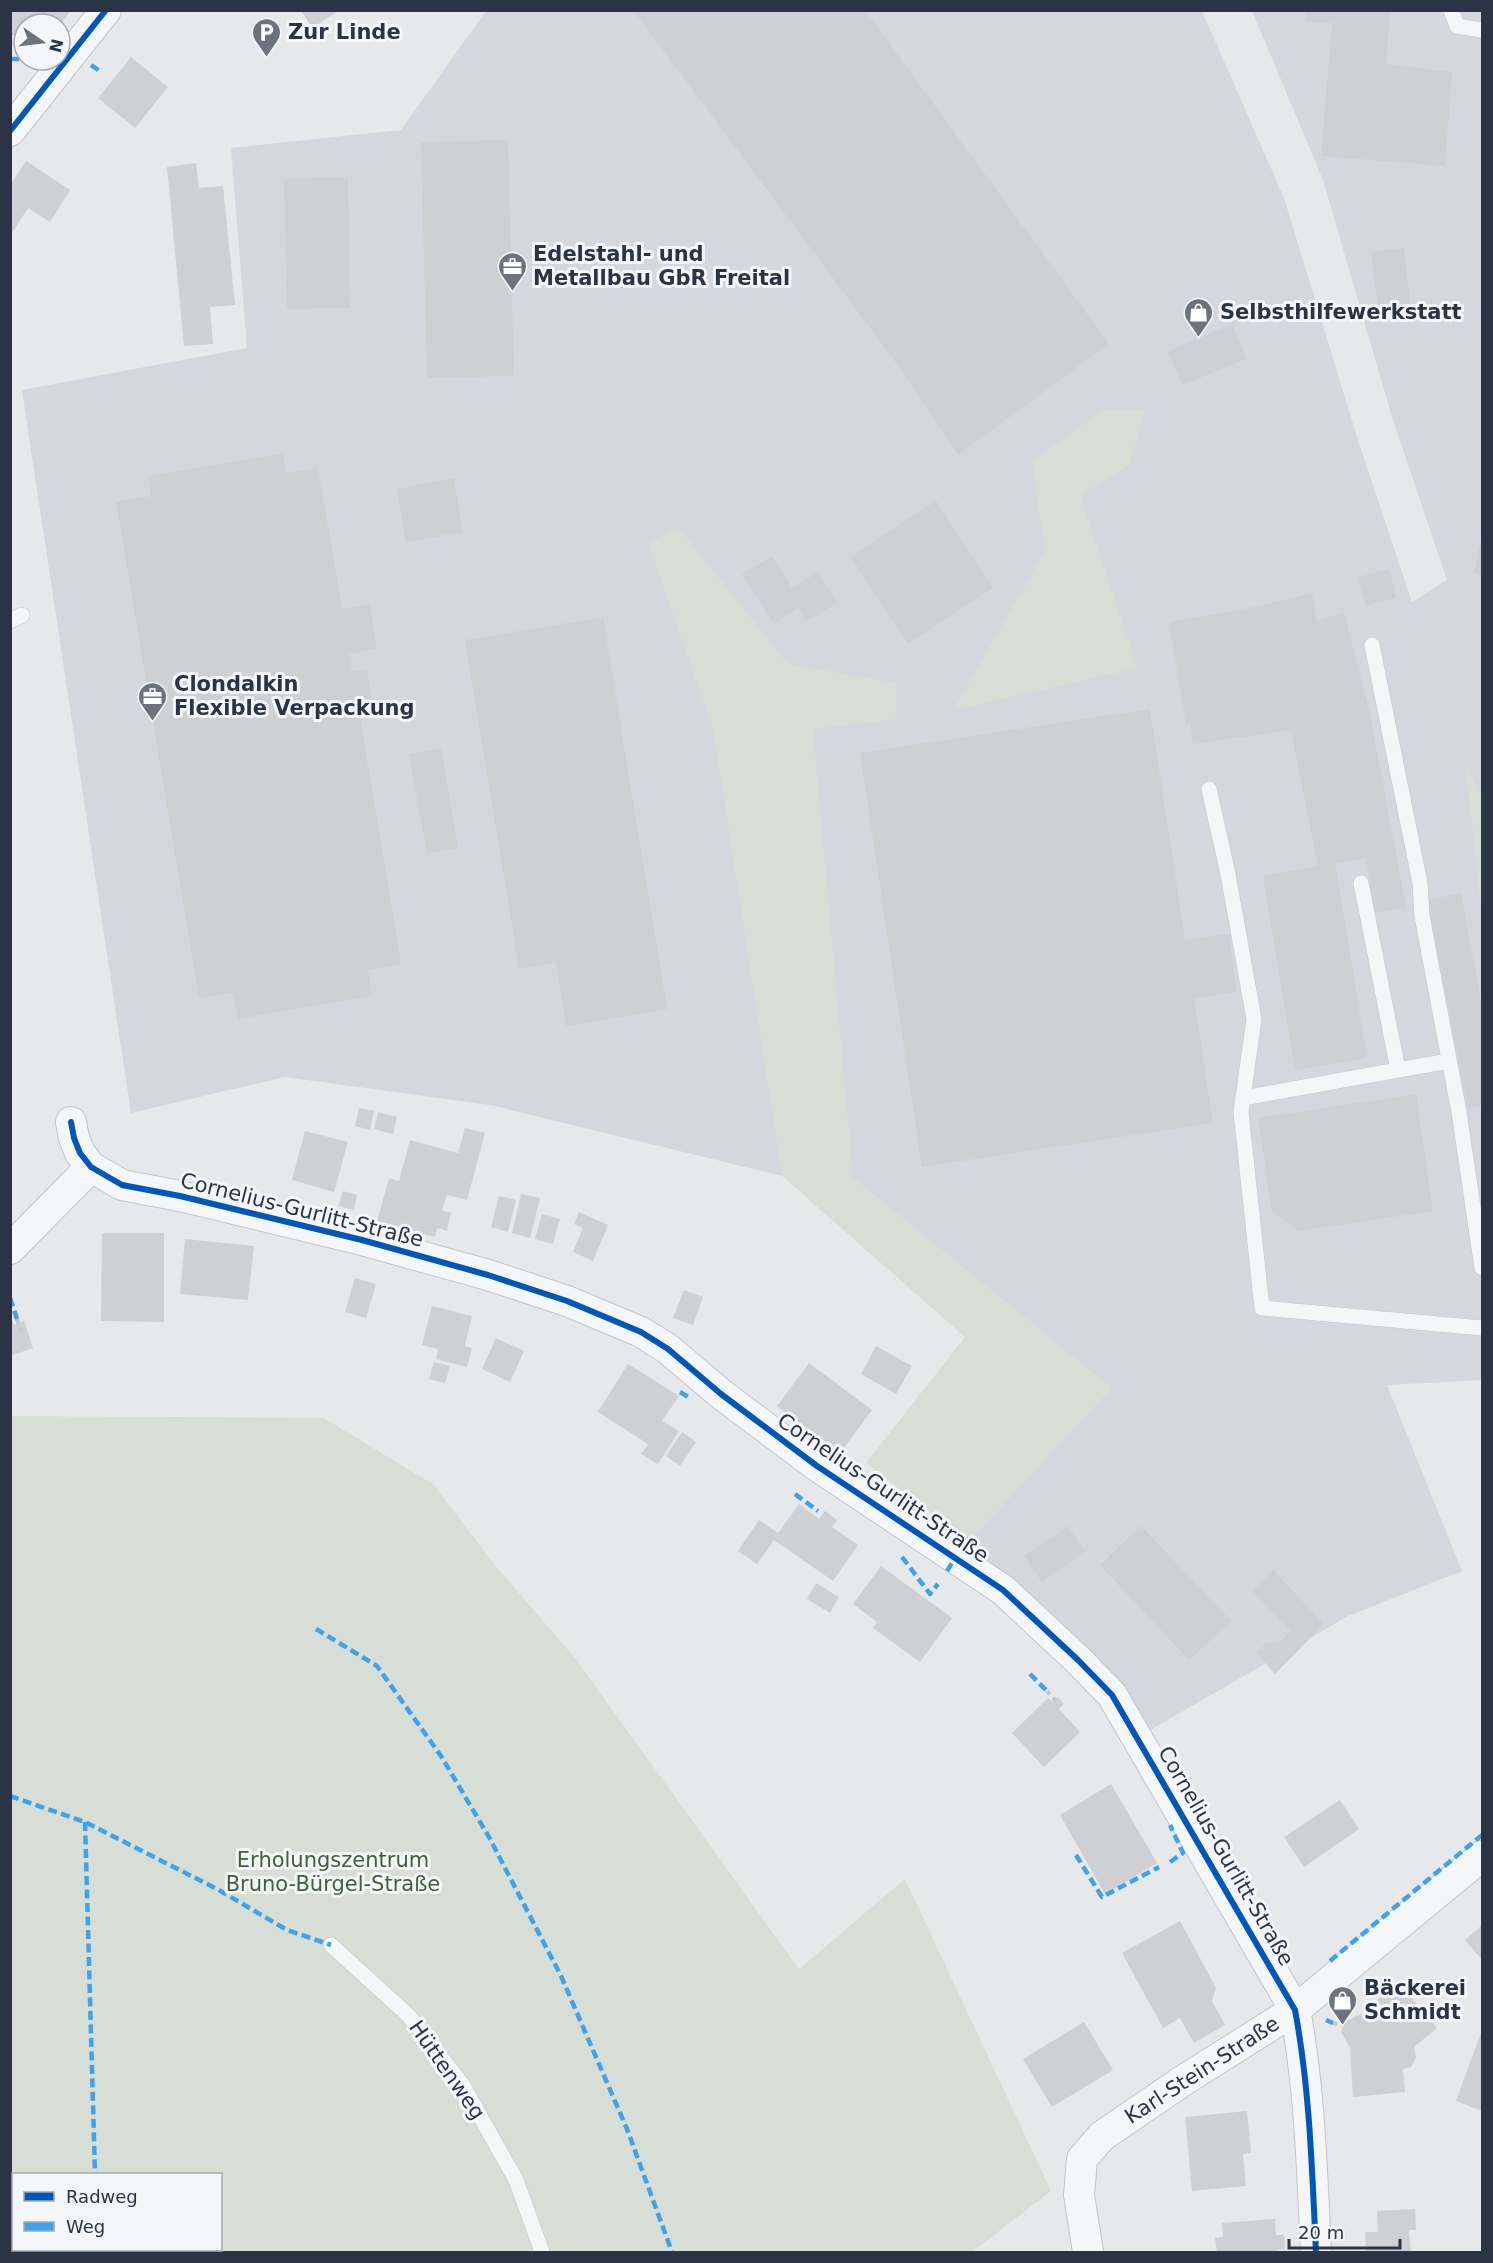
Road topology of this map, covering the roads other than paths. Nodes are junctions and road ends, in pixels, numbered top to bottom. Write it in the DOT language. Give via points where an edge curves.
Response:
graph roads {
  1 [pos="106,10"];
  2 [pos="1451,10"];
  3 [pos="1482,30"];
  4 [pos="10,131"];
  5 [pos="1371,645"];
  6 [pos="1209,789"];
  7 [pos="1360,883"];
  8 [pos="1449,1061"];
  9 [pos="1398,1070"];
  10 [pos="1243,1098"];
  11 [pos="71,1122"];
  12 [pos="91,1167"];
  13 [pos="10,1249"];
  14 [pos="1482,1268"];
  15 [pos="1482,1328"];
  16 [pos="1482,1856"];
  17 [pos="331,1945"];
  18 [pos="1295,2010"];
  19 [pos="542,2253"];
  20 [pos="1088,2253"];
  21 [pos="1316,2253"];
  1 -- 4 [label="street"];
  2 -- 3 [label="lane" via="1458,26"];
  5 -- 8 [label="lane" via="1420,883 1422,916"];
  6 -- 10 [label="lane" via="1254,1019"];
  7 -- 9 [label="lane"];
  8 -- 9 [label="lane"];
  8 -- 14 [label="lane"];
  9 -- 10 [label="lane"];
  10 -- 15 [label="lane" via="1241,1112 1262,1308"];
  11 -- 12 [label="street, Cornelius-Gurlitt-Straße" via="80,1153"];
  12 -- 13 [label="street"];
  12 -- 18 [label="street, Cornelius-Gurlitt-Straße" via="122,1185 362,1240 512,1282 611,1318 668,1349 817,1466 1003,1590 1112,1695"];
  16 -- 18 [label="street, Karl-Stein-Straße"];
  17 -- 19 [label="lane, Hüttenweg" via="409,2016 462,2085 516,2180"];
  18 -- 20 [label="street, Karl-Stein-Straße" via="1102,2136 1082,2159 1079,2195"];
  18 -- 21 [label="street, Cornelius-Gurlitt-Straße" via="1304,2057"];
}
